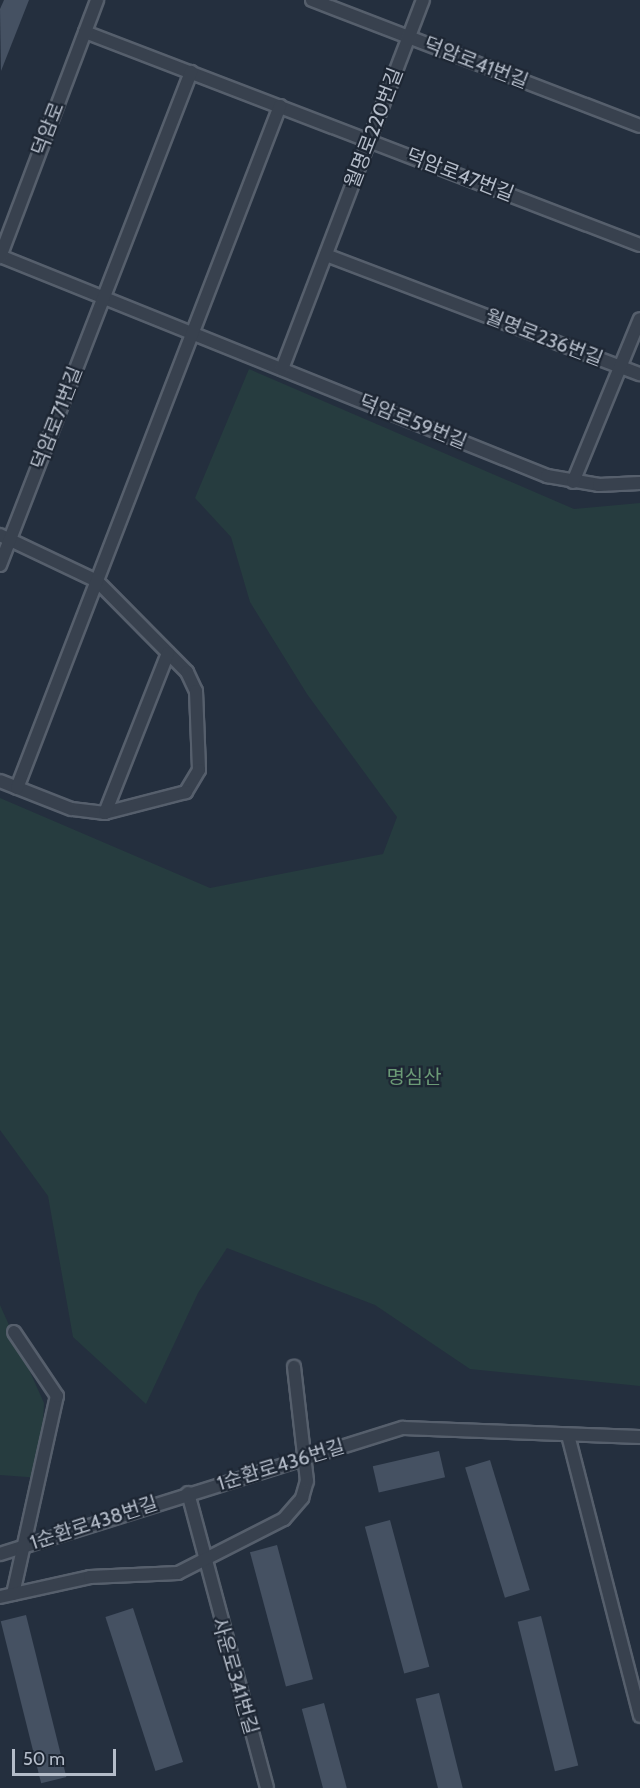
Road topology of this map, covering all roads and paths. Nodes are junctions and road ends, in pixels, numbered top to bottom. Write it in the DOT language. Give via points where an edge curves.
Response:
graph roads {
  1 [pos="97,0"];
  2 [pos="312,0"];
  3 [pos="423,0"];
  4 [pos="85,32"];
  5 [pos="409,37"];
  6 [pos="191,72"];
  7 [pos="280,106"];
  8 [pos="640,126"];
  9 [pos="369,141"];
  10 [pos="640,245"];
  11 [pos="326,255"];
  12 [pos="0,257"];
  13 [pos="104,298"];
  14 [pos="640,319"];
  15 [pos="192,333"];
  16 [pos="621,367"];
  17 [pos="282,369"];
  18 [pos="640,374"];
  19 [pos="573,482"];
  20 [pos="640,483"];
  21 [pos="5,537"];
  22 [pos="0,565"];
  23 [pos="97,581"];
  24 [pos="168,653"];
  25 [pos="0,781"];
  26 [pos="17,788"];
  27 [pos="105,813"];
  28 [pos="14,1332"];
  29 [pos="294,1367"];
  30 [pos="568,1435"];
  31 [pos="640,1437"];
  32 [pos="305,1458"];
  33 [pos="189,1493"];
  34 [pos="21,1547"];
  35 [pos="0,1554"];
  36 [pos="204,1564"];
  37 [pos="13,1594"];
  38 [pos="0,1597"];
  39 [pos="640,1716"];
  40 [pos="267,1788"];
  1 -- 4 [label="street, 덕암로"];
  2 -- 5 [label="street, 덕암로41번길"];
  3 -- 5 [label="street, 월명로220번길"];
  4 -- 6 [label="street, 덕암로47번길"];
  4 -- 12 [label="street, 덕암로"];
  5 -- 8 [label="street, 덕암로41번길"];
  5 -- 9 [label="street, 월명로220번길"];
  6 -- 7 [label="street, 덕암로47번길"];
  6 -- 13 [label="street"];
  7 -- 9 [label="street, 덕암로47번길"];
  7 -- 15 [label="street"];
  9 -- 10 [label="street, 덕암로47번길"];
  9 -- 11 [label="street, 월명로220번길"];
  11 -- 16 [label="street, 월명로236번길"];
  11 -- 17 [label="street, 월명로220번길"];
  12 -- 13 [label="street, 덕암로59번길"];
  13 -- 15 [label="street, 덕암로59번길"];
  13 -- 21 [label="street, 덕암로71번길"];
  14 -- 16 [label="street, 월명로236번길"];
  15 -- 17 [label="street, 덕암로59번길"];
  15 -- 23 [label="street"];
  16 -- 18 [label="street, 월명로236번길"];
  16 -- 19 [label="street, 월명로236번길"];
  17 -- 19 [label="street, 덕암로59번길" via="547,476"];
  19 -- 20 [label="street, 덕암로59번길"];
  21 -- 22 [label="street, 덕암로71번길"];
  21 -- 23 [label="street"];
  23 -- 24 [label="street"];
  23 -- 26 [label="street"];
  24 -- 27 [label="street"];
  24 -- 27 [label="street" via="196,691 198,779 186,792"];
  25 -- 26 [label="street"];
  26 -- 27 [label="street" via="71,809"];
  28 -- 34 [label="street" via="57,1396"];
  29 -- 32 [label="street"];
  30 -- 31 [label="street, 1순환로436번길"];
  30 -- 32 [label="street, 1순환로436번길" via="403,1428"];
  30 -- 39 [label="street"];
  32 -- 33 [label="street, 1순환로436번길"];
  32 -- 36 [label="street" via="307,1481 294,1510"];
  33 -- 34 [label="street, 1순환로438번길"];
  33 -- 36 [label="street"];
  34 -- 35 [label="street, 1순환로438번길"];
  34 -- 37 [label="street"];
  36 -- 37 [label="street" via="178,1573 90,1577"];
  36 -- 40 [label="street, 사운로341번길"];
  37 -- 38 [label="street"];
}
